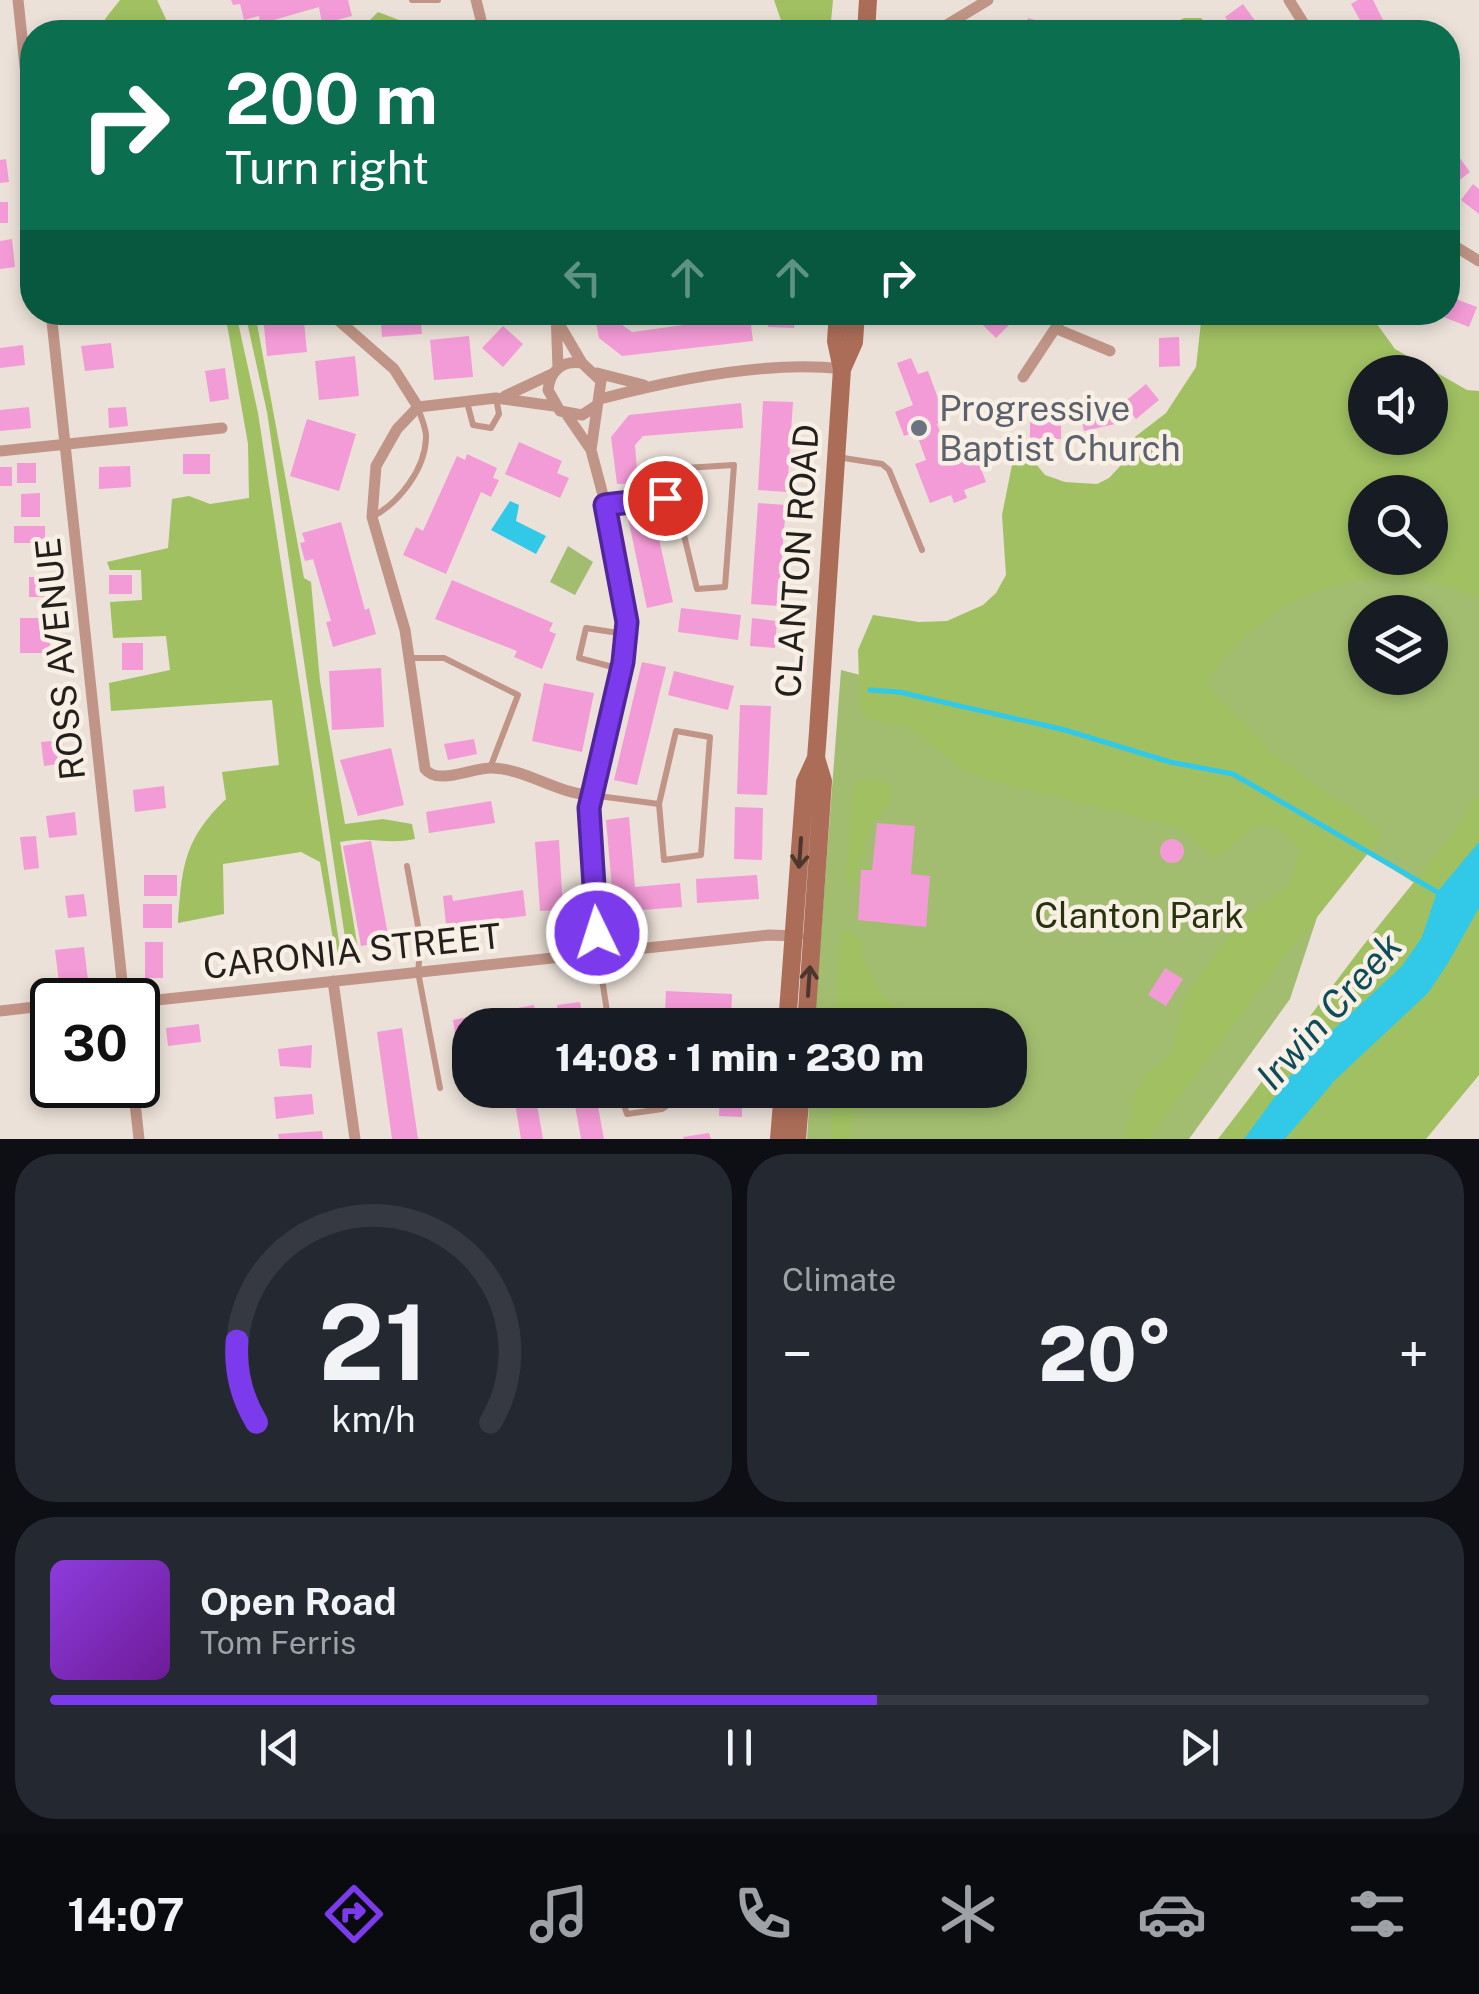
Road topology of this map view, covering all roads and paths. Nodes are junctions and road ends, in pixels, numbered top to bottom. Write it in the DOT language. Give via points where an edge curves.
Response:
graph roads {
  1 [pos="412,0"];
  2 [pos="438,0"];
  3 [pos="988,0"];
  4 [pos="426,2"];
  5 [pos="967,20"];
  6 [pos="53,325"];
  7 [pos="344,325"];
  8 [pos="557,325"];
  9 [pos="561,325"];
  10 [pos="837,325"];
  11 [pos="855,325"];
  12 [pos="1060,325"];
  13 [pos="1058,329"];
  14 [pos="1110,352"];
  15 [pos="582,362"];
  16 [pos="842,369"];
  17 [pos="555,371"];
  18 [pos="598,373"];
  19 [pos="1023,376"];
  20 [pos="644,385"];
  21 [pos="498,398"];
  22 [pos="468,401"];
  23 [pos="598,403"];
  24 [pos="554,406"];
  25 [pos="418,407"];
  26 [pos="567,415"];
  27 [pos="222,428"];
  28 [pos="66,444"];
  29 [pos="591,450"];
  30 [pos="0,451"];
  31 [pos="836,457"];
  32 [pos="674,497"];
  33 [pos="605,505"];
  34 [pos="372,516"];
  35 [pos="922,550"];
  36 [pos="626,634"];
  37 [pos="408,658"];
  38 [pos="621,670"];
  39 [pos="490,768"];
  40 [pos="590,795"];
  41 [pos="659,804"];
  42 [pos="408,866"];
  43 [pos="802,936"];
  44 [pos="598,952"];
  45 [pos="418,972"];
  46 [pos="119,978"];
  47 [pos="333,981"];
  48 [pos="160,1000"];
  49 [pos="30,1008"];
  50 [pos="607,1008"];
  51 [pos="790,1008"];
  52 [pos="805,1008"];
  53 [pos="0,1012"];
  54 [pos="440,1088"];
  55 [pos="135,1108"];
  56 [pos="625,1108"];
  57 [pos="665,1108"];
  58 [pos="781,1108"];
  59 [pos="800,1108"];
  60 [pos="138,1139"];
  61 [pos="355,1139"];
  62 [pos="779,1139"];
  63 [pos="797,1139"];
  1 -- 4 [label="lane"];
  2 -- 4 [label="lane"];
  3 -- 5 [label="street"];
  6 -- 28 [label="street, ROSS AVENUE"];
  7 -- 25 [label="street" via="394,369"];
  8 -- 17 [label="street"];
  9 -- 15 [label="street"];
  10 -- 16 [label="main road, CLANTON ROAD"];
  11 -- 16 [label="main road, CLANTON ROAD"];
  12 -- 13 [label="street"];
  13 -- 14 [label="street"];
  13 -- 19 [label="street"];
  15 -- 17 [label="street"];
  15 -- 18 [label="street"];
  16 -- 20 [label="street"];
  16 -- 31 [label="main road, CLANTON ROAD"];
  17 -- 21 [label="street"];
  17 -- 24 [label="street" via="548,390"];
  18 -- 20 [label="street"];
  18 -- 23 [label="street"];
  20 -- 23 [label="street"];
  21 -- 22 [label="street"];
  21 -- 22 [label="lane" via="491,428 482,429 468,418"];
  21 -- 24 [label="street"];
  22 -- 25 [label="street"];
  23 -- 26 [label="street" via="582,415"];
  23 -- 29 [label="street"];
  24 -- 26 [label="street"];
  25 -- 34 [label="street" via="376,466"];
  25 -- 34 [label="lane" via="427,438 417,467 397,503"];
  26 -- 29 [label="street"];
  27 -- 28 [label="street"];
  28 -- 30 [label="street"];
  28 -- 46 [label="street, ROSS AVENUE"];
  29 -- 33 [label="street"];
  31 -- 35 [label="lane" via="889,470"];
  31 -- 43 [label="main road, CLANTON ROAD" via="816,758 805,782"];
  32 -- 32 [label="lane" via="668,469 734,465 725,588 697,589"];
  32 -- 33 [label="lane"];
  33 -- 36 [label="street" via="627,604"];
  34 -- 37 [label="street"];
  36 -- 38 [label="street"];
  36 -- 38 [label="lane" via="586,628 579,658"];
  37 -- 39 [label="street" via="425,769 439,776"];
  37 -- 39 [label="lane" via="444,658 518,694"];
  38 -- 40 [label="street"];
  39 -- 40 [label="street" via="565,794"];
  40 -- 41 [label="lane"];
  40 -- 44 [label="street"];
  41 -- 41 [label="lane" via="664,860 701,855 710,737 676,731"];
  42 -- 45 [label="lane" via="421,942"];
  43 -- 44 [label="street, CARONIA STREET"];
  43 -- 51 [label="main road, CLANTON ROAD"];
  52 -- 43 [label="main road, CLANTON ROAD, one-way"];
  44 -- 45 [label="street, CARONIA STREET"];
  44 -- 50 [label="lane"];
  45 -- 47 [label="street, CARONIA STREET"];
  45 -- 54 [label="lane"];
  47 -- 48 [label="street, CARONIA STREET"];
  47 -- 61 [label="street"];
  49 -- 53 [label="street"];
  55 -- 60 [label="street"];
  56 -- 57 [label="lane" via="627,1114"];
  58 -- 62 [label="main road"];
  59 -- 63 [label="main road"];
}
